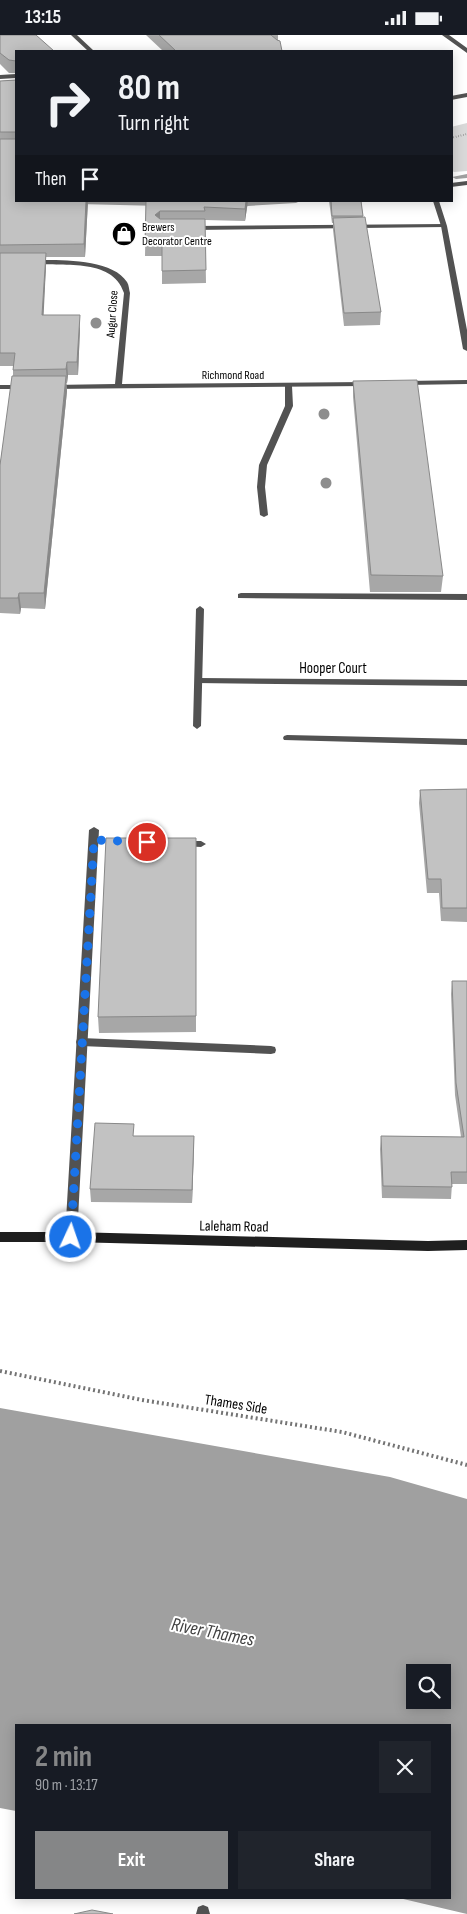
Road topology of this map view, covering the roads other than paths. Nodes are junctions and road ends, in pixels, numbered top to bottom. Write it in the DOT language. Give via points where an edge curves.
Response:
graph roads {
  1 [pos="74,35"];
  2 [pos="445,35"];
  3 [pos="90,50"];
  4 [pos="467,51"];
  5 [pos="15,76"];
  6 [pos="0,77"];
  7 [pos="467,95"];
  8 [pos="453,98"];
  9 [pos="467,183"];
  10 [pos="453,185"];
  11 [pos="436,202"];
  12 [pos="444,227"];
  13 [pos="179,228"];
  14 [pos="28,262"];
  15 [pos="467,349"];
  16 [pos="467,382"];
  17 [pos="397,383"];
  18 [pos="378,384"];
  19 [pos="288,386"];
  20 [pos="0,387"];
  21 [pos="30,387"];
  22 [pos="49,387"];
  23 [pos="118,387"];
  24 [pos="264,515"];
  25 [pos="242,596"];
  26 [pos="467,597"];
  27 [pos="200,609"];
  28 [pos="199,681"];
  29 [pos="467,683"];
  30 [pos="197,726"];
  31 [pos="287,738"];
  32 [pos="467,742"];
  33 [pos="97,837"];
  34 [pos="172,843"];
  35 [pos="201,845"];
  36 [pos="81,1042"];
  37 [pos="271,1051"];
  38 [pos="0,1237"];
  39 [pos="71,1237"];
  40 [pos="467,1245"];
  1 -- 3 [label="street"];
  2 -- 4 [label="street"];
  5 -- 6 [label="street"];
  7 -- 8 [label="street"];
  9 -- 10 [label="street"];
  11 -- 12 [label="street"];
  12 -- 13 [label="street"];
  12 -- 15 [label="street"];
  14 -- 23 [label="street, Augur Close" via="92,265 113,274 125,284 127,293"];
  16 -- 17 [label="street"];
  18 -- 19 [label="street, Richmond Road"];
  19 -- 23 [label="street, Richmond Road"];
  19 -- 24 [label="street" via="289,406 263,465"];
  20 -- 21 [label="street"];
  22 -- 23 [label="street, Richmond Road"];
  25 -- 26 [label="street"];
  27 -- 28 [label="street"];
  28 -- 29 [label="street, Hooper Court"];
  28 -- 30 [label="street"];
  31 -- 32 [label="street"];
  33 -- 36 [label="street"];
  34 -- 35 [label="street"];
  36 -- 37 [label="street"];
  36 -- 39 [label="street"];
  38 -- 39 [label="main road, Laleham Road"];
  39 -- 40 [label="main road, Laleham Road"];
}
